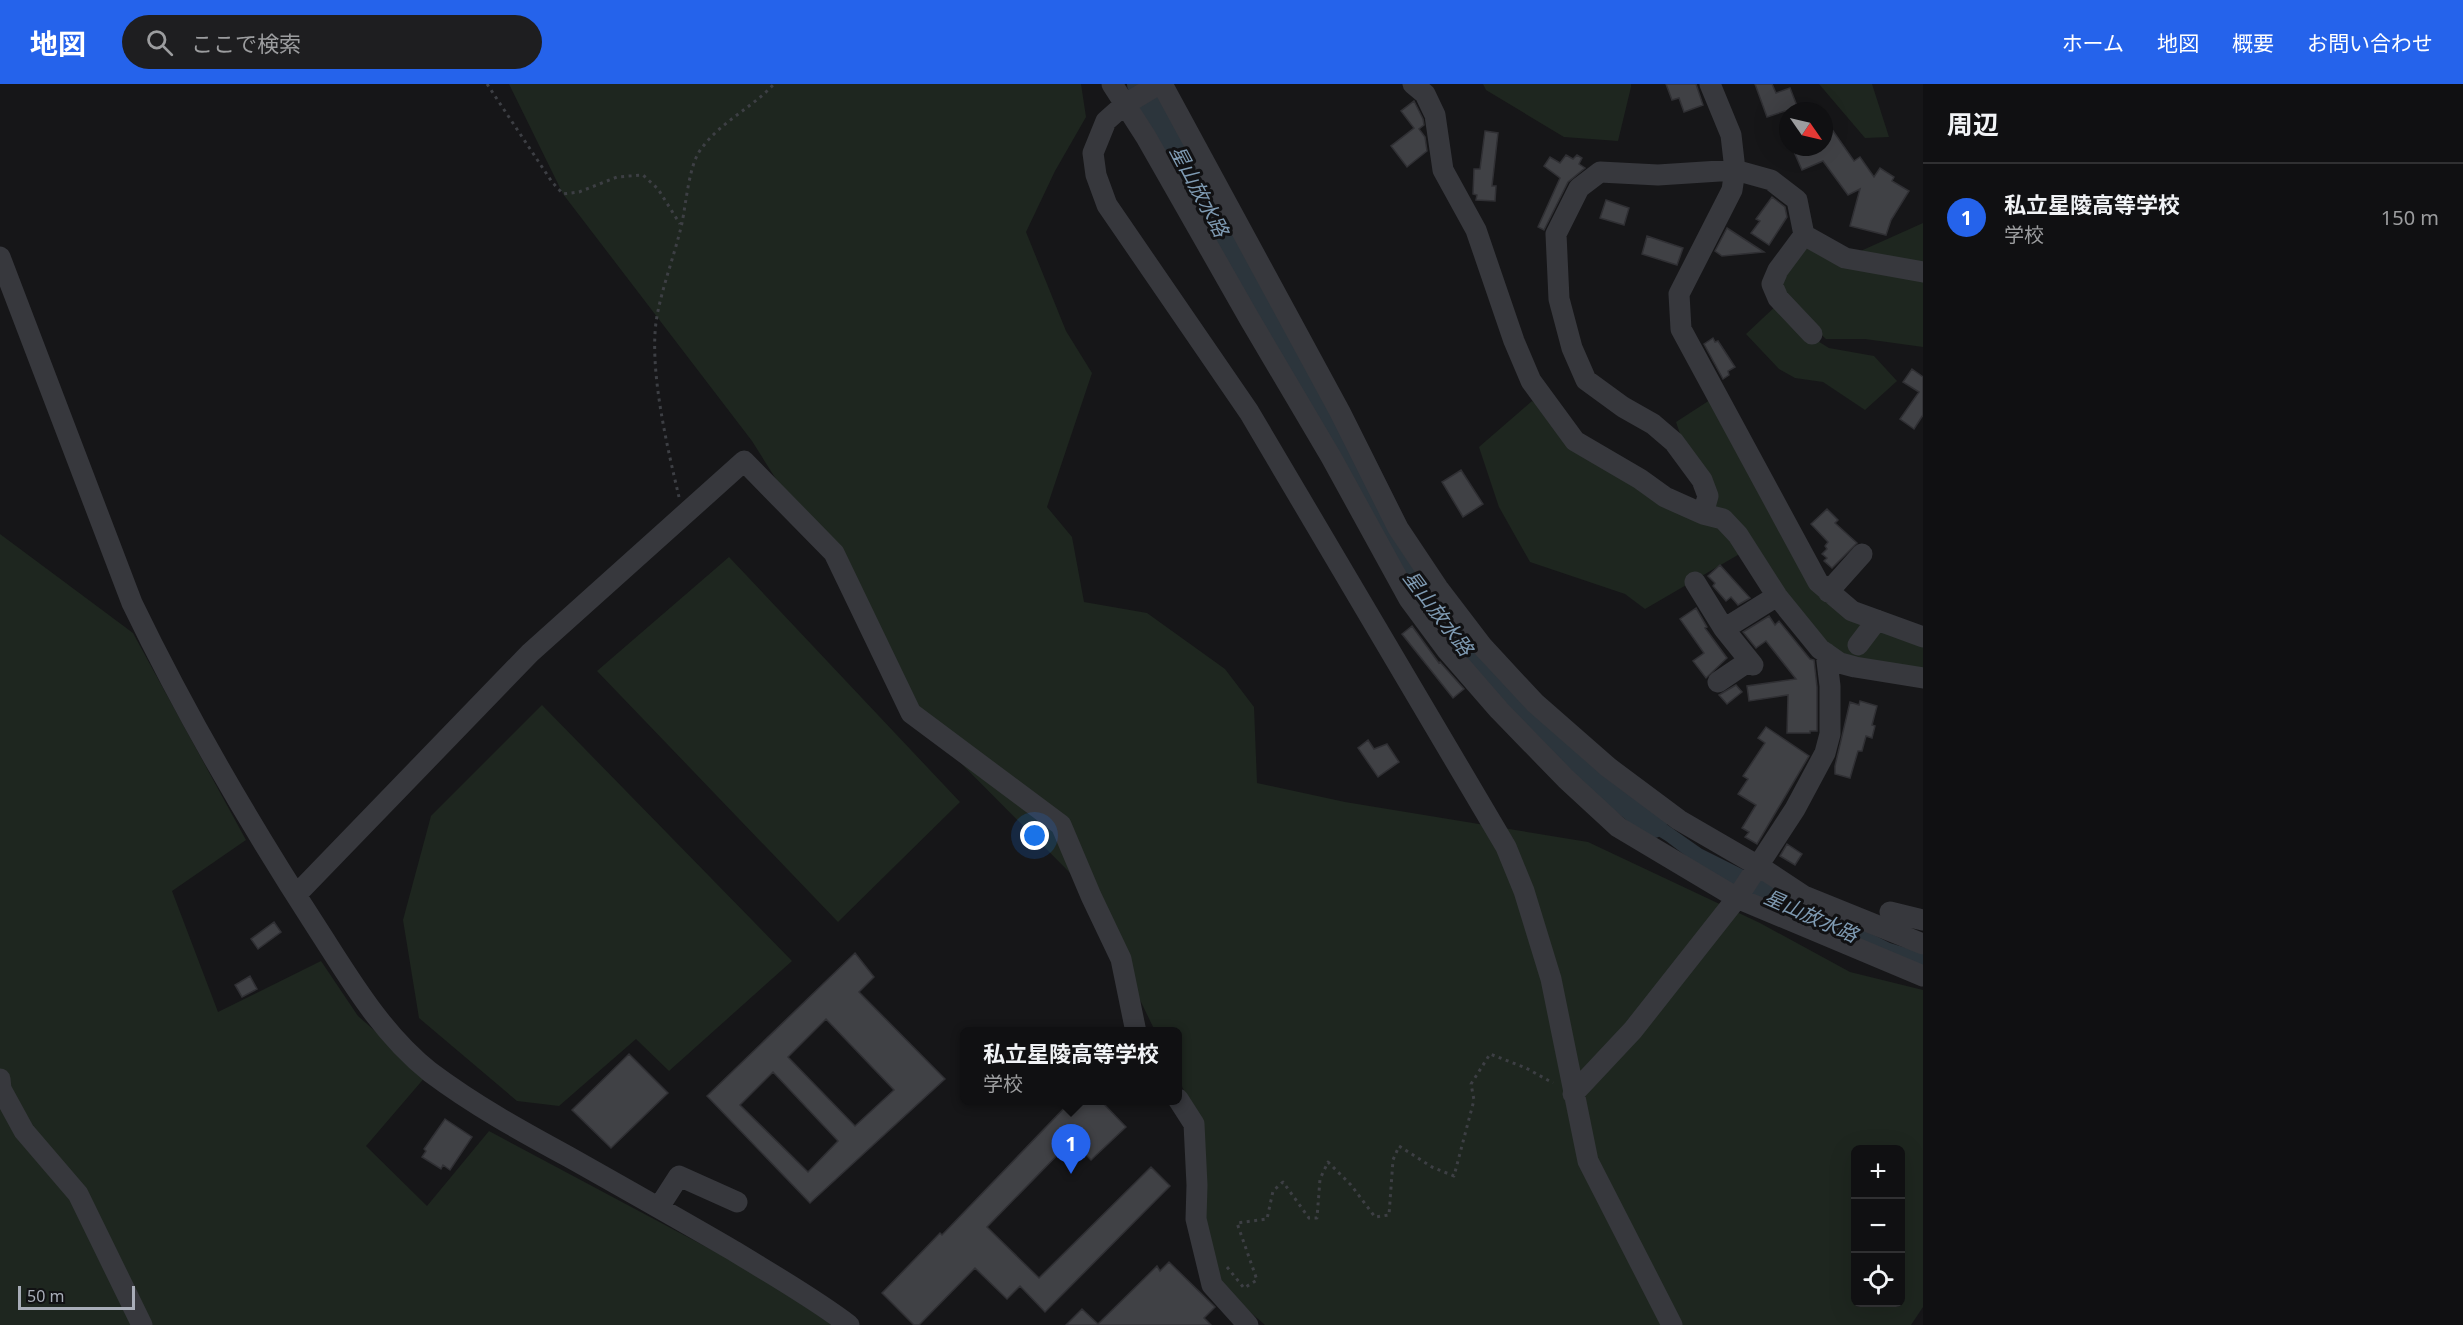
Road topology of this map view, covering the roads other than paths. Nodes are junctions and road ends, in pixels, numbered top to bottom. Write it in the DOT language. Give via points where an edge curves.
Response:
graph roads {
  1 [pos="1112,84"];
  2 [pos="1161,84"];
  3 [pos="1413,84"];
  4 [pos="1710,84"];
  5 [pos="1124,105"];
  6 [pos="1735,170"];
  7 [pos="1804,235"];
  8 [pos="0,257"];
  9 [pos="1923,272"];
  10 [pos="1812,334"];
  11 [pos="1703,514"];
  12 [pos="1862,554"];
  13 [pos="1695,582"];
  14 [pos="1828,592"];
  15 [pos="1777,596"];
  16 [pos="1876,621"];
  17 [pos="1724,628"];
  18 [pos="1923,637"];
  19 [pos="1858,645"];
  20 [pos="1826,653"];
  21 [pos="1923,678"];
  22 [pos="1718,682"];
  23 [pos="1760,867"];
  24 [pos="296,896"];
  25 [pos="1737,898"];
  26 [pos="1890,912"];
  27 [pos="1923,920"];
  28 [pos="1923,944"];
  29 [pos="1923,976"];
  30 [pos="1135,1027"];
  31 [pos="0,1078"];
  32 [pos="1573,1094"];
  33 [pos="1182,1105"];
  34 [pos="737,1202"];
  35 [pos="659,1207"];
  36 [pos="142,1325"];
  37 [pos="849,1325"];
  38 [pos="1248,1325"];
  39 [pos="1672,1325"];
  1 -- 5 [label="street"];
  2 -- 5 [label="street"];
  2 -- 23 [label="street" via="1340,412 1398,528 1483,647 1535,703 1608,767 1679,820"];
  3 -- 11 [label="street" via="1425,94 1435,115 1443,170 1476,230 1514,341 1543,398 1575,441 1665,497"];
  4 -- 6 [label="street" via="1731,135"];
  5 -- 25 [label="street" via="1331,457 1409,599 1446,649 1499,710 1618,827"];
  5 -- 32 [label="street" via="1106,121 1093,153 1107,205 1249,412 1506,847 1551,979"];
  6 -- 7 [label="street" via="1771,180 1797,200"];
  6 -- 11 [label="street" via="1658,175 1600,172 1579,188 1556,234 1559,299 1572,348 1586,380 1674,442 1702,480 1708,496"];
  6 -- 14 [label="street" via="1732,190 1679,294 1681,329 1813,572"];
  7 -- 9 [label="street" via="1845,258"];
  7 -- 10 [label="street" via="1772,284 1778,298"];
  8 -- 24 [label="street" via="132,603 187,713"];
  11 -- 15 [label="street" via="1723,519 1731,527"];
  12 -- 14 [label="street"];
  13 -- 17 [label="street"];
  14 -- 16 [label="street" via="1852,611"];
  15 -- 17 [label="street"];
  15 -- 20 [label="street"];
  16 -- 18 [label="street"];
  16 -- 19 [label="street"];
  17 -- 22 [label="street" via="1751,663"];
  20 -- 21 [label="street" via="1855,667"];
  20 -- 23 [label="street" via="1830,734 1825,753"];
  23 -- 25 [label="street"];
  23 -- 28 [label="street" via="1804,896"];
  24 -- 30 [label="street" via="530,653 744,461 834,554 911,713 1061,825 1121,959"];
  24 -- 35 [label="street" via="371,1010 428,1070 480,1108"];
  25 -- 29 [label="street"];
  25 -- 32 [label="street" via="1633,1030"];
  26 -- 27 [label="street"];
  31 -- 36 [label="street" via="1,1089 24,1131 78,1194"];
  32 -- 39 [label="street" via="1588,1161"];
  33 -- 38 [label="street" via="1194,1124 1196,1219 1212,1285"];
  34 -- 35 [label="street" via="679,1176"];
  35 -- 37 [label="street" via="810,1296"];
}
